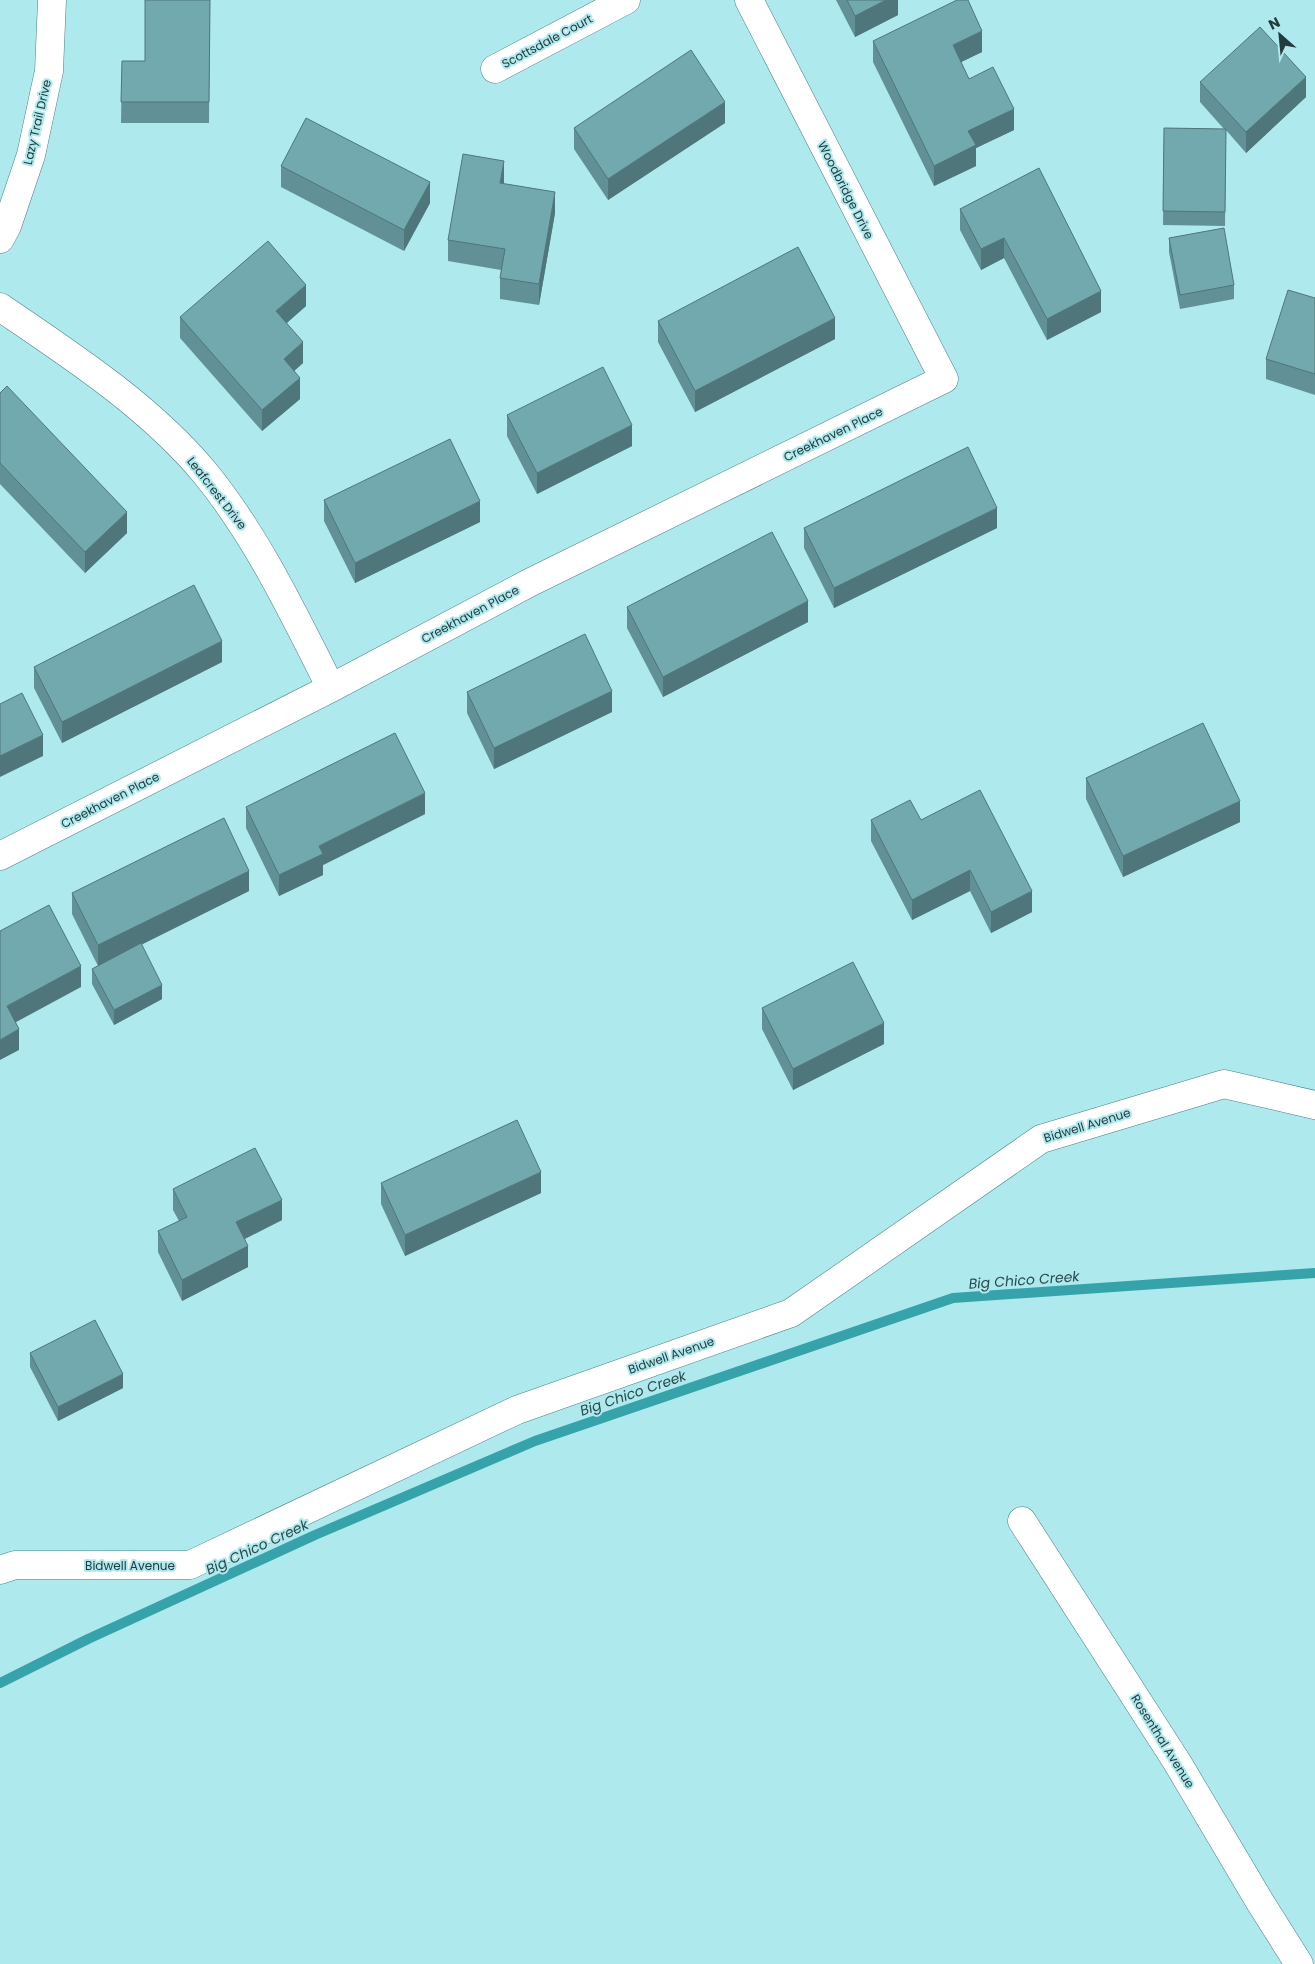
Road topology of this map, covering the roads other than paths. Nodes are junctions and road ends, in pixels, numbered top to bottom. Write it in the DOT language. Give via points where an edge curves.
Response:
graph roads {
  1 [pos="52,0"];
  2 [pos="626,0"];
  3 [pos="750,0"];
  4 [pos="495,69"];
  5 [pos="0,239"];
  6 [pos="0,307"];
  7 [pos="944,379"];
  8 [pos="332,688"];
  9 [pos="0,856"];
  10 [pos="1315,1105"];
  11 [pos="1022,1521"];
  12 [pos="0,1570"];
  13 [pos="1300,1964"];
  1 -- 5 [label="street, Lazy Trail Drive" via="49,71 31,155"];
  2 -- 4 [label="street, Scottsdale Court"];
  3 -- 7 [label="street, Woodbridge Drive"];
  6 -- 8 [label="street, Leafcrest Drive" via="126,398 160,426 205,473 249,533"];
  7 -- 8 [label="street, Creekhaven Place" via="531,582"];
  8 -- 9 [label="street, Creekhaven Place"];
  10 -- 12 [label="street, Bidwell Avenue" via="1224,1084 1041,1139 791,1312 517,1410 190,1565 15,1564"];
  11 -- 13 [label="street, Rosenthal Avenue" via="1177,1762"];
}
